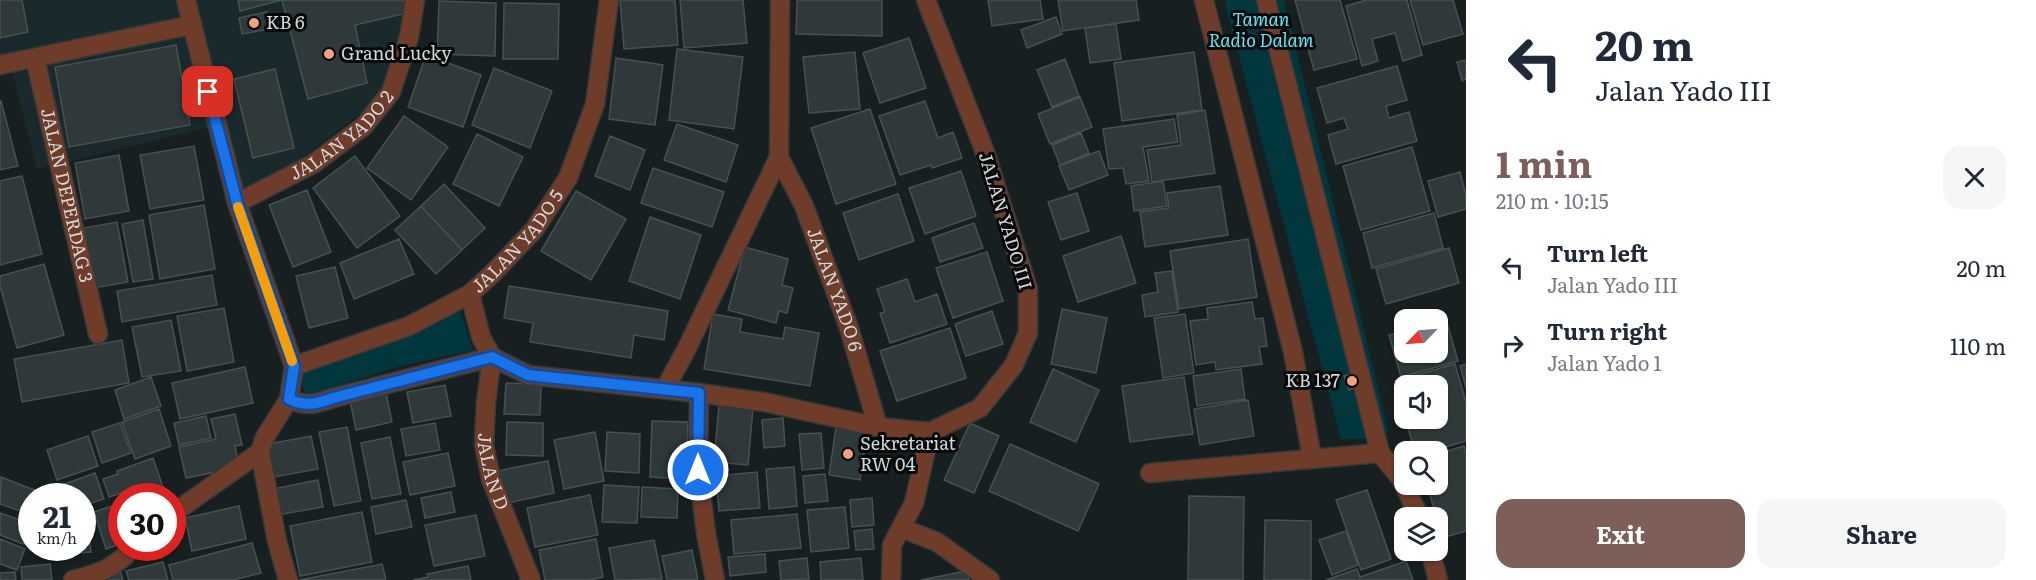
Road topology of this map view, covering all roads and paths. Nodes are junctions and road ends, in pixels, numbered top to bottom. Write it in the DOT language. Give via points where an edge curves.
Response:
graph roads {
  1 [pos="186,0"];
  2 [pos="415,0"];
  3 [pos="609,0"];
  4 [pos="780,0"];
  5 [pos="926,0"];
  6 [pos="1204,0"];
  7 [pos="1266,0"];
  8 [pos="191,25"];
  9 [pos="35,58"];
  10 [pos="0,65"];
  11 [pos="779,157"];
  12 [pos="237,203"];
  13 [pos="470,294"];
  14 [pos="98,334"];
  15 [pos="492,357"];
  16 [pos="294,366"];
  17 [pos="665,389"];
  18 [pos="699,393"];
  19 [pos="289,399"];
  20 [pos="878,427"];
  21 [pos="930,432"];
  22 [pos="260,452"];
  23 [pos="1380,453"];
  24 [pos="1312,458"];
  25 [pos="1150,473"];
  26 [pos="186,504"];
  27 [pos="1415,507"];
  28 [pos="902,528"];
  29 [pos="120,561"];
  30 [pos="1433,561"];
  31 [pos="73,580"];
  32 [pos="288,580"];
  33 [pos="531,580"];
  34 [pos="715,580"];
  35 [pos="891,580"];
  36 [pos="990,580"];
  37 [pos="1438,580"];
  1 -- 8 [label="street"];
  2 -- 12 [label="street, JALAN YADO 2" via="409,37 391,92 364,126 313,164"];
  3 -- 13 [label="street, JALAN YADO 5" via="595,104 568,178 534,230"];
  4 -- 11 [label="street, JALAN YADO 6"];
  5 -- 21 [label="street, JALAN YADO III" via="986,155 1028,289 1028,333 1014,365 980,408"];
  6 -- 24 [label="street" via="1293,352"];
  7 -- 23 [label="street"];
  8 -- 9 [label="street"];
  8 -- 12 [label="street"];
  9 -- 10 [label="street"];
  9 -- 14 [label="street, JALAN DEPERDAG 3"];
  11 -- 17 [label="street, JALAN YADO 6"];
  11 -- 20 [label="street, JALAN YADO 6" via="804,206 837,295"];
  12 -- 16 [label="street"];
  13 -- 15 [label="street"];
  13 -- 16 [label="street, JALAN YADO 5" via="409,326"];
  15 -- 17 [label="street" via="528,375"];
  15 -- 19 [label="street" via="315,405 301,405"];
  15 -- 33 [label="street, JALAN D" via="484,445 491,479"];
  16 -- 19 [label="street"];
  17 -- 18 [label="street"];
  18 -- 20 [label="street" via="764,402"];
  18 -- 34 [label="street" via="698,470"];
  19 -- 22 [label="street" via="265,436"];
  20 -- 21 [label="street"];
  21 -- 28 [label="street" via="914,503"];
  22 -- 26 [label="street"];
  22 -- 32 [label="street"];
  23 -- 24 [label="street"];
  23 -- 27 [label="street" via="1401,479"];
  24 -- 25 [label="street"];
  28 -- 35 [label="street" via="892,545"];
  28 -- 36 [label="street" via="937,542"];
  29 -- 31 [label="street" via="94,575"];
  30 -- 37 [label="street"];
}
